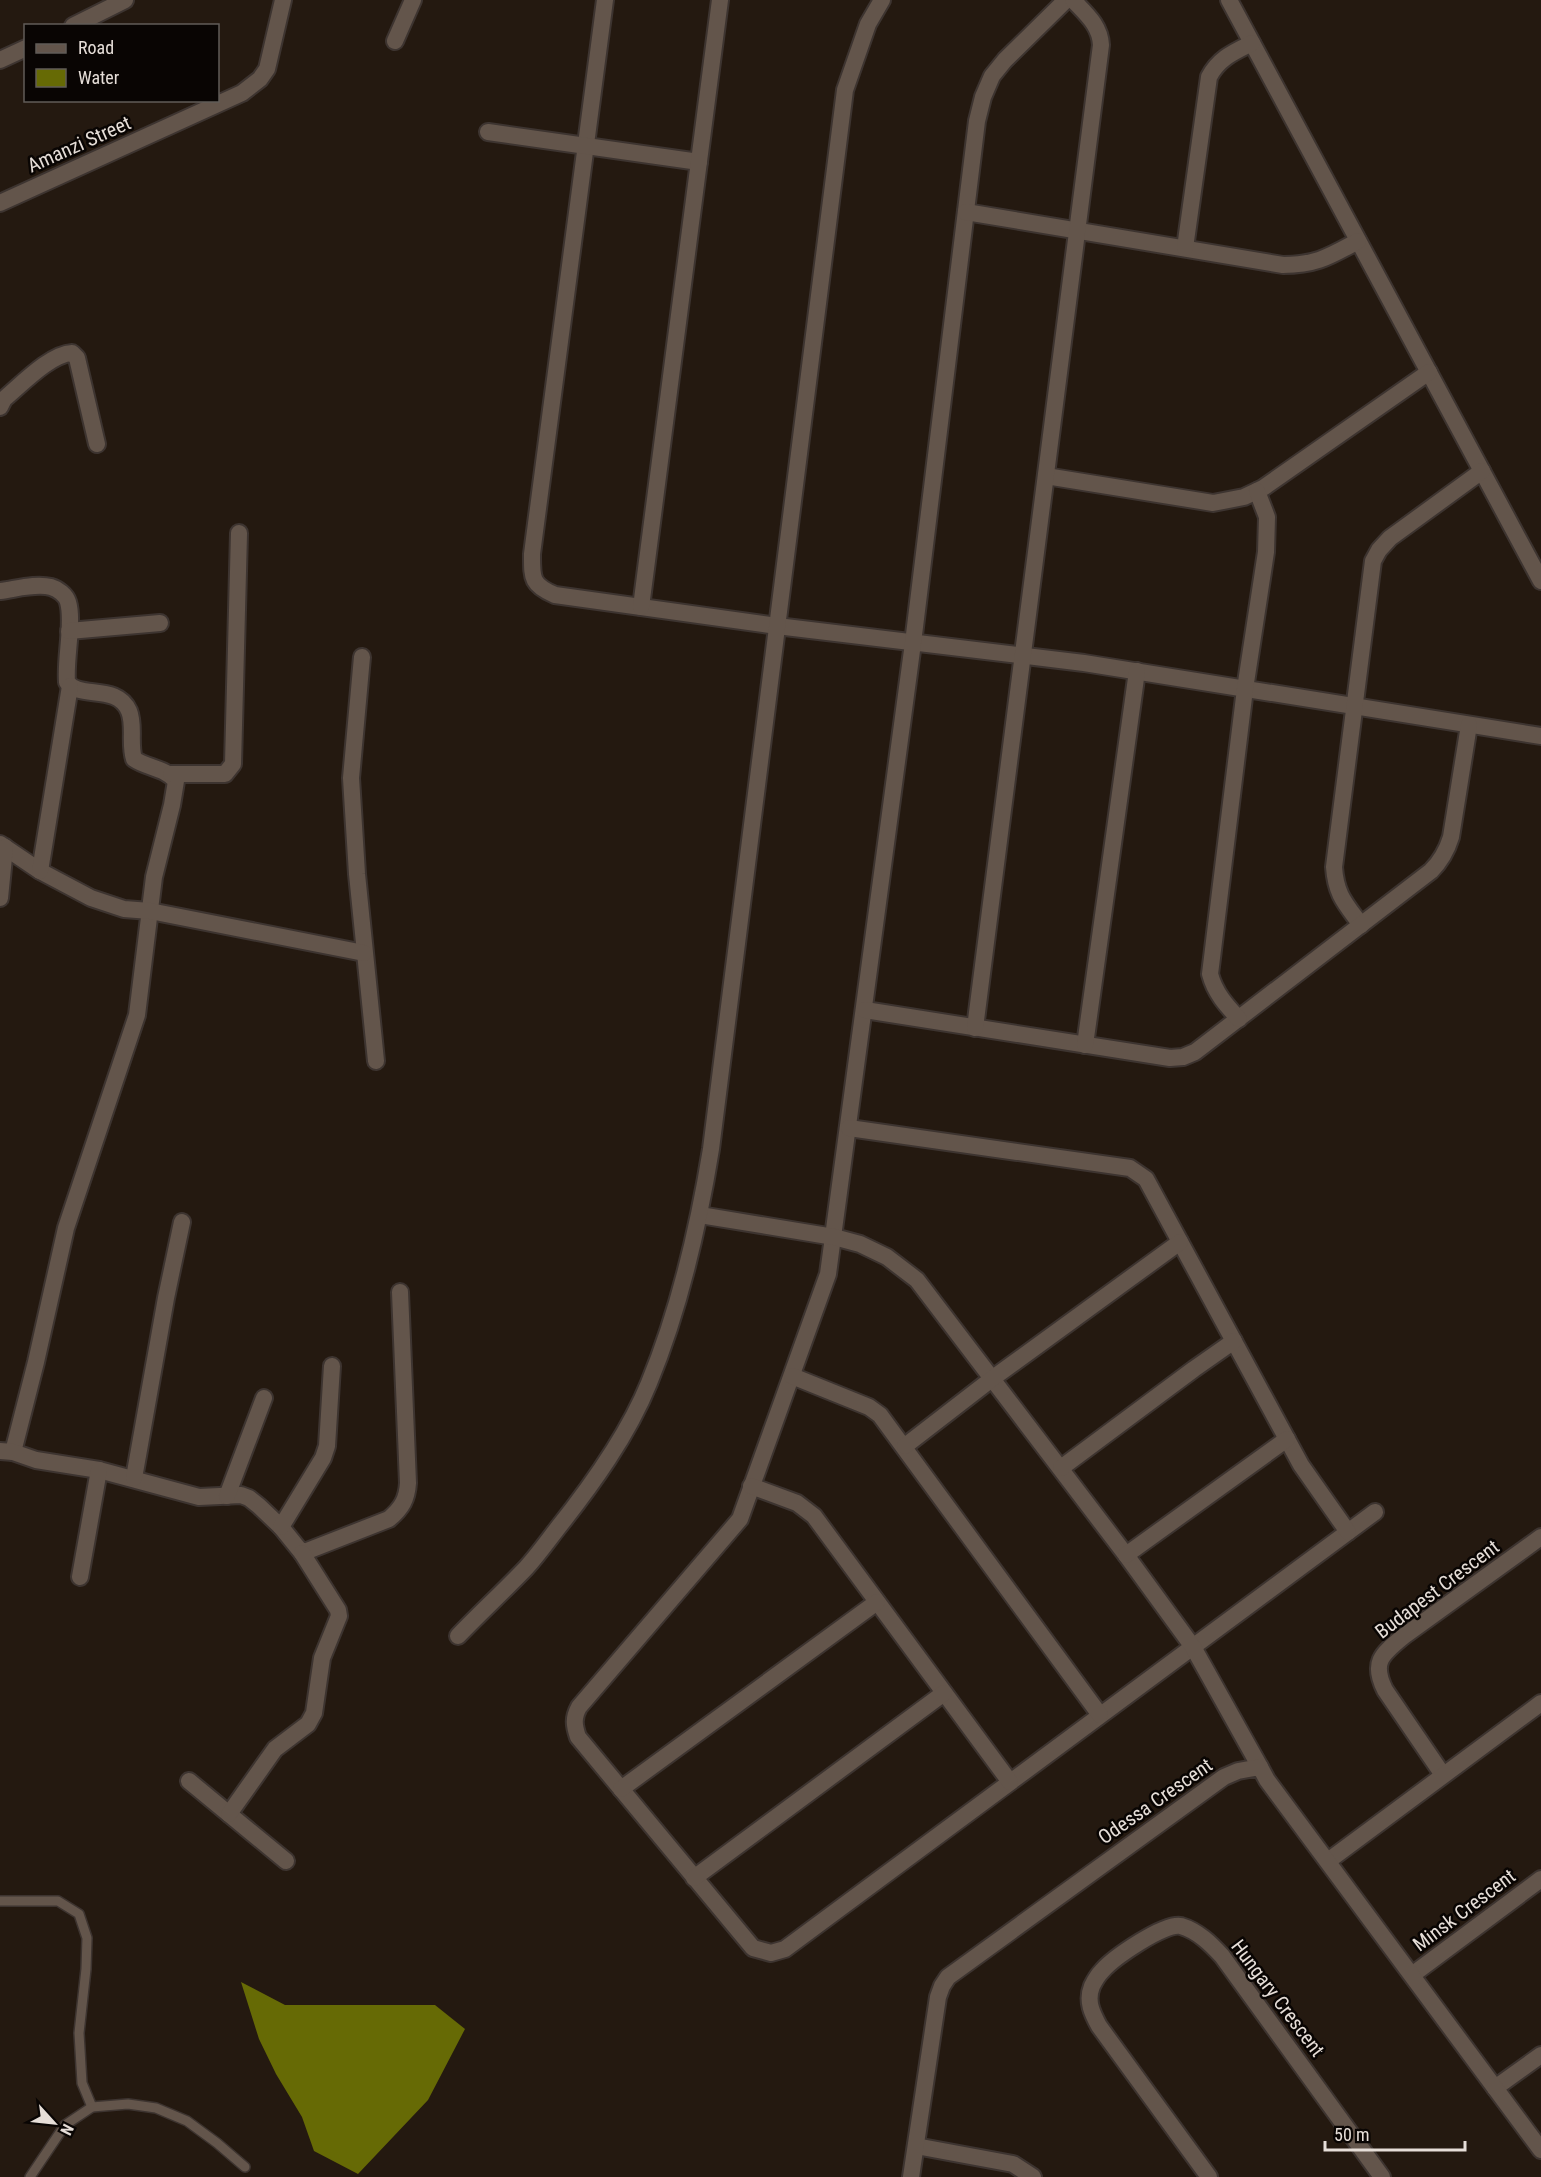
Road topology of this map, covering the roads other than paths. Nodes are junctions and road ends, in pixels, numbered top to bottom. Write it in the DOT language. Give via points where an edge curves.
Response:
graph roads {
  1 [pos="125,0"];
  2 [pos="283,0"];
  3 [pos="413,0"];
  4 [pos="605,0"];
  5 [pos="720,0"];
  6 [pos="882,0"];
  7 [pos="1066,0"];
  8 [pos="1073,0"];
  9 [pos="1229,0"];
  10 [pos="77,24"];
  11 [pos="395,41"];
  12 [pos="1252,43"];
  13 [pos="24,49"];
  14 [pos="0,60"];
  15 [pos="488,132"];
  16 [pos="586,146"];
  17 [pos="699,162"];
  18 [pos="0,203"];
  19 [pos="966,212"];
  20 [pos="1077,230"];
  21 [pos="1358,241"];
  22 [pos="1185,248"];
  23 [pos="1429,372"];
  24 [pos="0,407"];
  25 [pos="97,444"];
  26 [pos="1482,471"];
  27 [pos="1046,477"];
  28 [pos="1257,491"];
  29 [pos="239,533"];
  30 [pos="1541,581"];
  31 [pos="0,591"];
  32 [pos="641,607"];
  33 [pos="160,623"];
  34 [pos="777,626"];
  35 [pos="69,631"];
  36 [pos="913,642"];
  37 [pos="1023,656"];
  38 [pos="362,657"];
  39 [pos="1137,671"];
  40 [pos="70,686"];
  41 [pos="1245,689"];
  42 [pos="1354,706"];
  43 [pos="1469,725"];
  44 [pos="1541,736"];
  45 [pos="171,774"];
  46 [pos="3,846"];
  47 [pos="40,871"];
  48 [pos="0,898"];
  49 [pos="150,911"];
  50 [pos="1362,925"];
  51 [pos="364,953"];
  52 [pos="865,1010"];
  53 [pos="1239,1019"];
  54 [pos="975,1028"];
  55 [pos="1085,1045"];
  56 [pos="376,1061"];
  57 [pos="849,1128"];
  58 [pos="700,1215"];
  59 [pos="182,1222"];
  60 [pos="834,1238"];
  61 [pos="1180,1242"];
  62 [pos="400,1292"];
  63 [pos="1234,1341"];
  64 [pos="332,1366"];
  65 [pos="792,1376"];
  66 [pos="993,1378"];
  67 [pos="264,1398"];
  68 [pos="1287,1439"];
  69 [pos="905,1446"];
  70 [pos="7,1451"];
  71 [pos="1061,1468"];
  72 [pos="99,1470"];
  73 [pos="134,1478"];
  74 [pos="752,1486"];
  75 [pos="228,1496"];
  76 [pos="1375,1512"];
  77 [pos="281,1527"];
  78 [pos="1348,1532"];
  79 [pos="1541,1537"];
  80 [pos="302,1553"];
  81 [pos="1126,1555"];
  82 [pos="80,1577"];
  83 [pos="877,1602"];
  84 [pos="458,1636"];
  85 [pos="1193,1647"];
  86 [pos="944,1693"];
  87 [pos="1541,1703"];
  88 [pos="1100,1715"];
  89 [pos="1260,1767"];
  90 [pos="1443,1775"];
  91 [pos="189,1781"];
  92 [pos="1010,1782"];
  93 [pos="621,1789"];
  94 [pos="229,1814"];
  95 [pos="286,1861"];
  96 [pos="1328,1861"];
  97 [pos="694,1878"];
  98 [pos="1541,1879"];
  99 [pos="0,1901"];
  100 [pos="1412,1975"];
  101 [pos="1541,2055"];
  102 [pos="1496,2088"];
  103 [pos="92,2108"];
  104 [pos="916,2146"];
  105 [pos="1541,2150"];
  106 [pos="245,2167"];
  107 [pos="30,2177"];
  108 [pos="911,2177"];
  109 [pos="1033,2177"];
  110 [pos="1209,2177"];
  111 [pos="1382,2177"];
  1 -- 10 [label="street"];
  2 -- 18 [label="street, Amanzi Street" via="267,69 253,86"];
  3 -- 11 [label="street"];
  4 -- 16 [label="street"];
  5 -- 17 [label="street"];
  6 -- 34 [label="street" via="868,24 846,90"];
  7 -- 19 [label="street" via="992,76 977,121"];
  8 -- 20 [label="street" via="1096,24 1101,45"];
  9 -- 12 [label="street"];
  12 -- 21 [label="street"];
  12 -- 22 [label="street" via="1227,55 1209,76"];
  13 -- 14 [label="street"];
  15 -- 16 [label="street"];
  16 -- 17 [label="street"];
  16 -- 32 [label="street" via="532,574 537,585 555,595"];
  17 -- 32 [label="street"];
  19 -- 20 [label="street"];
  19 -- 36 [label="street"];
  20 -- 22 [label="street"];
  20 -- 27 [label="street"];
  21 -- 22 [label="street" via="1322,261 1302,265"];
  21 -- 23 [label="street"];
  23 -- 26 [label="street"];
  23 -- 28 [label="street"];
  24 -- 25 [label="street" via="4,399 44,366 72,353 77,358"];
  26 -- 30 [label="street"];
  26 -- 42 [label="street" via="1379,549 1374,561"];
  27 -- 28 [label="street" via="1213,503"];
  27 -- 37 [label="street"];
  28 -- 41 [label="street" via="1267,517 1266,552"];
  29 -- 45 [label="street" via="233,764 225,774"];
  31 -- 35 [label="street" via="48,586 58,590 68,600"];
  32 -- 34 [label="street"];
  33 -- 35 [label="street"];
  34 -- 36 [label="street"];
  34 -- 58 [label="street"];
  35 -- 40 [label="street" via="66,664"];
  36 -- 37 [label="street"];
  36 -- 52 [label="street"];
  37 -- 39 [label="street"];
  37 -- 54 [label="street"];
  38 -- 51 [label="street" via="351,778"];
  39 -- 41 [label="street"];
  39 -- 55 [label="street"];
  40 -- 45 [label="street" via="106,693 122,702 130,714 134,759"];
  40 -- 47 [label="street"];
  41 -- 42 [label="street"];
  41 -- 53 [label="street" via="1210,974 1220,998"];
  42 -- 43 [label="street"];
  42 -- 50 [label="street" via="1334,867 1340,896"];
  43 -- 44 [label="street"];
  43 -- 50 [label="street" via="1447,850 1431,871"];
  45 -- 49 [label="street" via="176,781"];
  46 -- 47 [label="street"];
  46 -- 48 [label="street"];
  47 -- 49 [label="street" via="91,898 124,909"];
  49 -- 51 [label="street"];
  49 -- 70 [label="street" via="137,1015 66,1228 36,1362"];
  50 -- 53 [label="street"];
  51 -- 56 [label="street"];
  52 -- 54 [label="street"];
  52 -- 57 [label="street"];
  53 -- 55 [label="street" via="1184,1057"];
  54 -- 55 [label="street"];
  57 -- 60 [label="street"];
  57 -- 61 [label="street" via="1130,1168 1146,1179"];
  58 -- 60 [label="street"];
  58 -- 84 [label="street" via="691,1256 649,1384 614,1450 527,1567"];
  59 -- 73 [label="street"];
  60 -- 65 [label="street" via="828,1274"];
  60 -- 66 [label="street" via="860,1244 887,1257 917,1280"];
  61 -- 63 [label="street"];
  61 -- 66 [label="street"];
  62 -- 80 [label="street" via="407,1496 389,1519"];
  63 -- 68 [label="street"];
  63 -- 71 [label="street"];
  64 -- 77 [label="street" via="327,1446"];
  65 -- 69 [label="street" via="869,1407"];
  65 -- 74 [label="street"];
  66 -- 69 [label="street"];
  66 -- 71 [label="street"];
  67 -- 75 [label="street"];
  68 -- 78 [label="street" via="1301,1466"];
  68 -- 81 [label="street"];
  69 -- 88 [label="street"];
  70 -- 72 [label="street"];
  71 -- 81 [label="street"];
  72 -- 73 [label="street"];
  72 -- 82 [label="street"];
  73 -- 75 [label="street" via="199,1497"];
  74 -- 83 [label="street" via="797,1503 814,1516"];
  74 -- 93 [label="street" via="740,1520 574,1716 578,1737"];
  75 -- 77 [label="street" via="249,1498"];
  76 -- 78 [label="street"];
  77 -- 80 [label="street"];
  78 -- 85 [label="street"];
  79 -- 90 [label="street, Budapest Crescent" via="1404,1636 1382,1658 1378,1677"];
  80 -- 94 [label="street" via="339,1616 322,1658 314,1713 308,1724 275,1749"];
  81 -- 85 [label="street"];
  83 -- 86 [label="street"];
  83 -- 93 [label="street"];
  85 -- 88 [label="street"];
  85 -- 89 [label="street"];
  86 -- 92 [label="street"];
  86 -- 97 [label="street"];
  87 -- 90 [label="street"];
  88 -- 92 [label="street"];
  89 -- 96 [label="street"];
  89 -- 104 [label="street, Odessa Crescent" via="1224,1777 948,1977 938,1997"];
  90 -- 96 [label="street"];
  91 -- 94 [label="street"];
  92 -- 97 [label="street" via="785,1948 771,1953 753,1948"];
  93 -- 97 [label="street"];
  94 -- 95 [label="street"];
  96 -- 100 [label="street"];
  98 -- 100 [label="street, Minsk Crescent"];
  99 -- 103 [label="lane" via="58,1901 79,1914 87,1938 79,2032 82,2083"];
  100 -- 102 [label="street"];
  101 -- 102 [label="street"];
  102 -- 105 [label="street"];
  103 -- 106 [label="lane" via="128,2104 156,2108 187,2121"];
  103 -- 107 [label="lane" via="65,2125"];
  104 -- 108 [label="street, Odessa Crescent"];
  104 -- 109 [label="street" via="1013,2164"];
  110 -- 111 [label="street, Hungary Crescent" via="1099,2026 1089,1998 1101,1971 1114,1960 1162,1929 1179,1925 1209,1942 1222,1956"];
}
